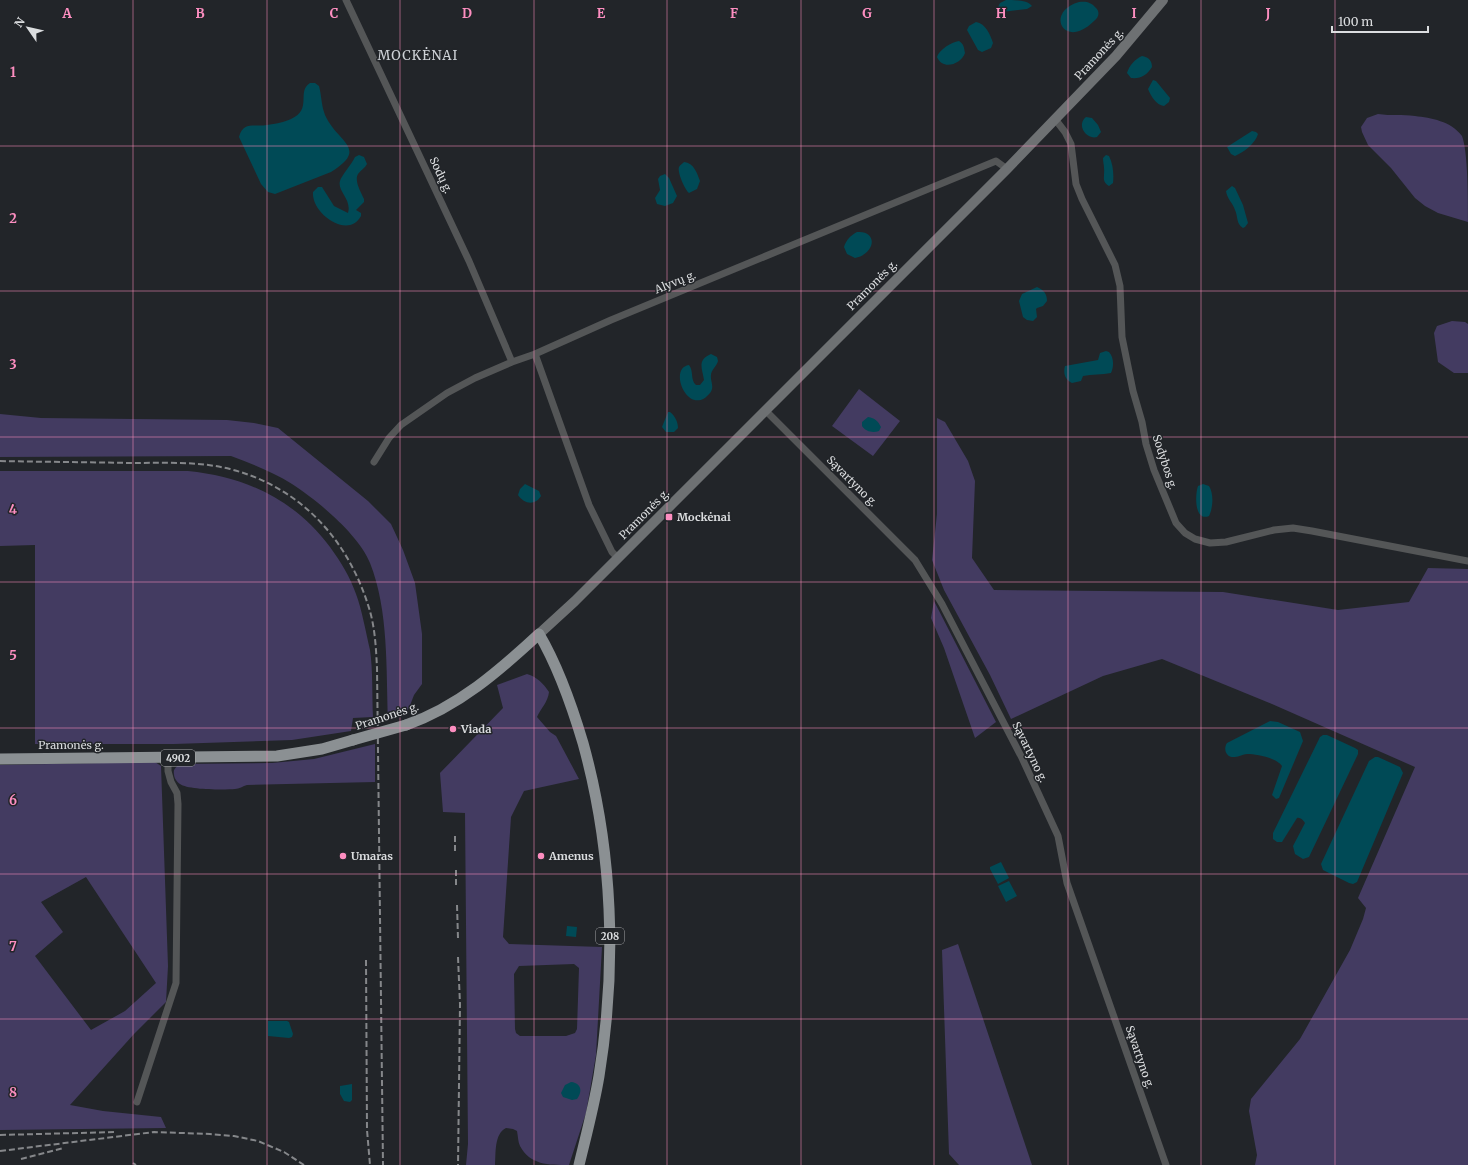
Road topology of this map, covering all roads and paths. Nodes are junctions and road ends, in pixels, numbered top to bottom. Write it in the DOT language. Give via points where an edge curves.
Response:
graph roads {
  1 [pos="346,0"];
  2 [pos="1163,0"];
  3 [pos="1055,119"];
  4 [pos="1006,169"];
  5 [pos="535,354"];
  6 [pos="512,362"];
  7 [pos="766,411"];
  8 [pos="374,462"];
  9 [pos="618,558"];
  10 [pos="1468,561"];
  11 [pos="539,634"];
  12 [pos="168,758"];
  13 [pos="0,759"];
  14 [pos="137,1102"];
  15 [pos="579,1165"];
  16 [pos="1166,1165"];
  1 -- 6 [label="street, Sodų g." via="469,260"];
  2 -- 3 [label="main road, Pramonės g. / 4902" via="1116,56"];
  3 -- 4 [label="main road, Pramonės g. / 4902"];
  3 -- 10 [label="street, Sodybos g." via="1071,144 1076,184 1115,265 1121,298 1122,337 1146,444 1176,523 1185,533 1210,543 1293,528"];
  4 -- 5 [label="street, Alyvų g." via="996,161 611,320"];
  4 -- 7 [label="main road, Pramonės g. / 4902"];
  5 -- 6 [label="street, Alyvų g."];
  5 -- 9 [label="street" via="589,505 612,552"];
  6 -- 8 [label="street, Alyvų g." via="447,393 424,409 389,438"];
  7 -- 9 [label="main road, Pramonės g. / 4902"];
  7 -- 16 [label="street, Sąvartyno g." via="915,560 942,604 1022,758 1058,836 1067,882"];
  9 -- 11 [label="main road, Pramonės g. / 4902"];
  11 -- 12 [label="highway, Pramonės g. / 4902, bridge" via="500,670 462,697 434,714 406,725 322,749 277,756"];
  11 -- 15 [label="highway, 208" via="560,676 588,761 604,844 608,887 609,967 604,1041 594,1104"];
  12 -- 13 [label="highway, Pramonės g. / 4902"];
  12 -- 14 [label="street" via="168,771 177,793 178,804 176,983"];
}
